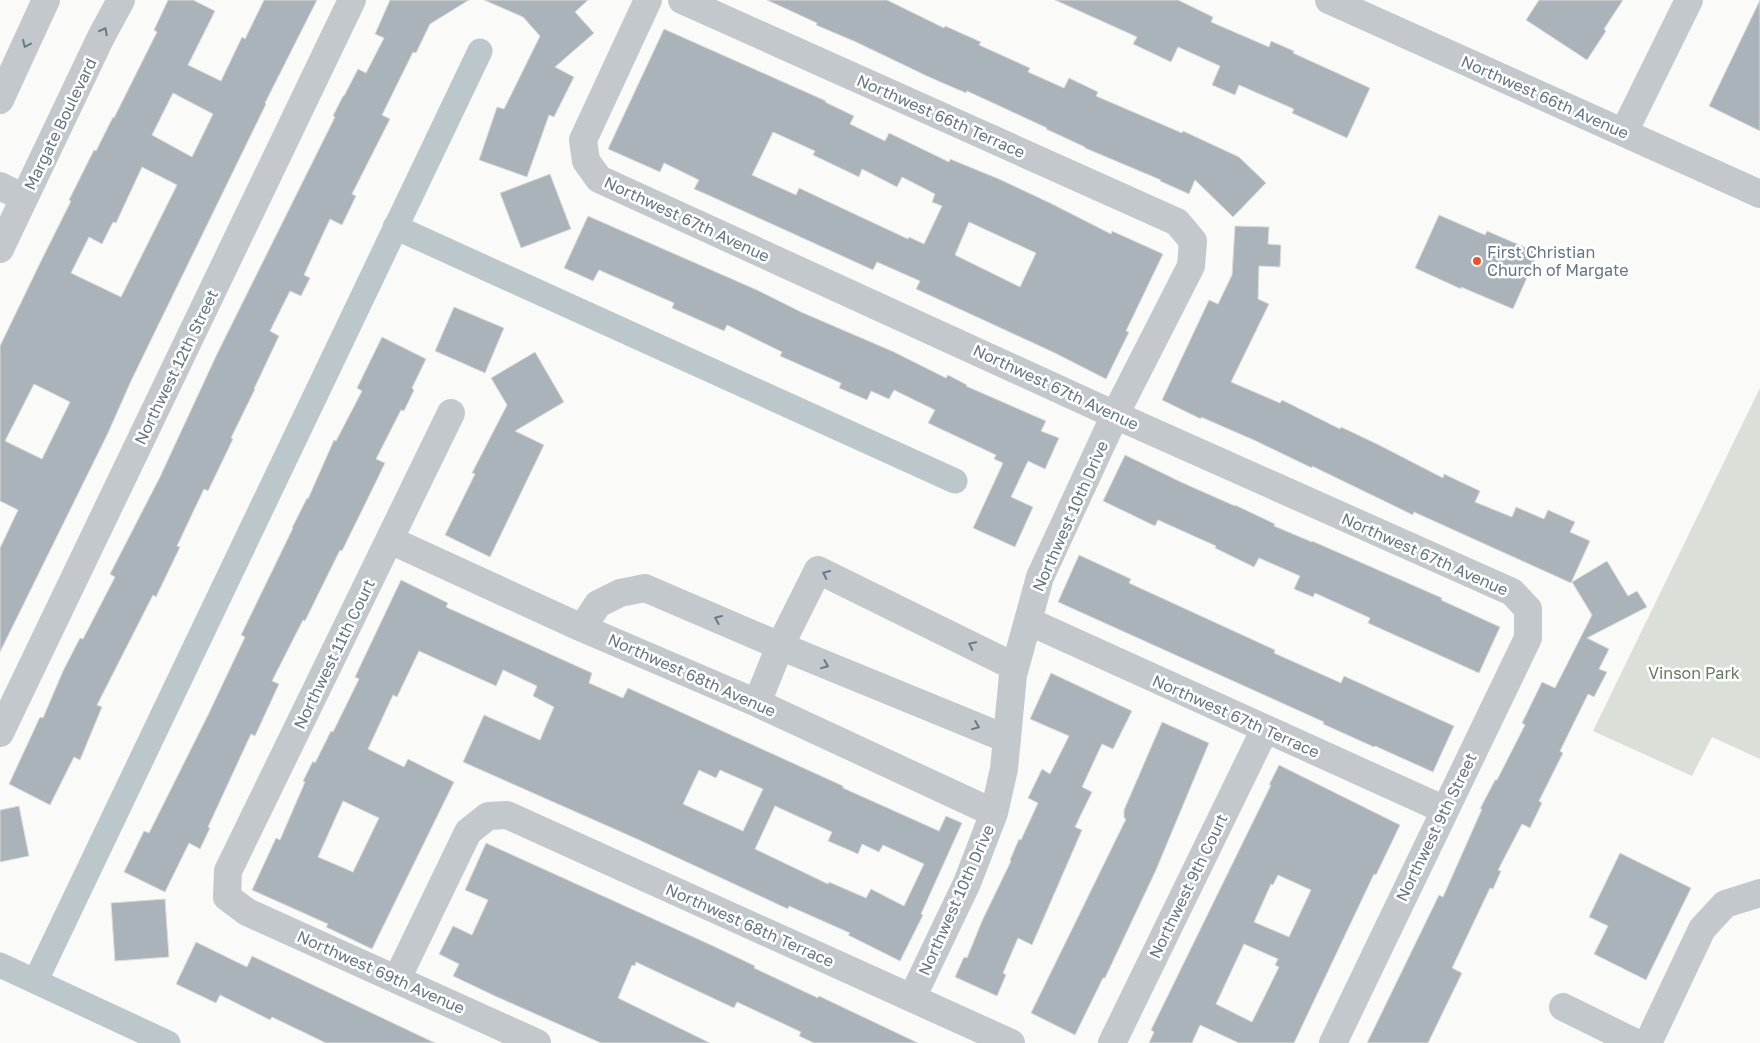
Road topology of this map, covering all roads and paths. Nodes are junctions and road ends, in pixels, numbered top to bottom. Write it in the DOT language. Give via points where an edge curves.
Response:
graph roads {
  1 [pos="46,0"];
  2 [pos="121,0"];
  3 [pos="352,0"];
  4 [pos="648,0"];
  5 [pos="682,0"];
  6 [pos="1329,0"];
  7 [pos="1689,0"];
  8 [pos="0,100"];
  9 [pos="1624,132"];
  10 [pos="0,186"];
  11 [pos="1760,194"];
  12 [pos="24,198"];
  13 [pos="1193,241"];
  14 [pos="0,249"];
  15 [pos="451,413"];
  16 [pos="1115,415"];
  17 [pos="390,540"];
  18 [pos="1528,609"];
  19 [pos="1028,621"];
  20 [pos="582,628"];
  21 [pos="780,646"];
  22 [pos="1016,667"];
  23 [pos="757,703"];
  24 [pos="1265,729"];
  25 [pos="0,733"];
  26 [pos="1007,739"];
  27 [pos="1445,810"];
  28 [pos="994,813"];
  29 [pos="1760,893"];
  30 [pos="227,897"];
  31 [pos="397,979"];
  32 [pos="912,998"];
  33 [pos="1563,1008"];
  34 [pos="537,1043"];
  35 [pos="1011,1043"];
  36 [pos="1112,1043"];
  37 [pos="1333,1043"];
  38 [pos="1636,1043"];
  39 [pos="1648,1043"];
  1 -- 8 [label="street, one-way"];
  12 -- 2 [label="street, Margate Boulevard, one-way"];
  3 -- 25 [label="street, Northwest 12th Street"];
  4 -- 16 [label="street, Northwest 67th Avenue" via="583,140 586,161 600,179"];
  5 -- 13 [label="street, Northwest 66th Terrace" via="1177,222"];
  6 -- 9 [label="street, Northwest 66th Avenue"];
  7 -- 9 [label="street"];
  9 -- 11 [label="street, Northwest 66th Avenue"];
  10 -- 12 [label="street"];
  12 -- 14 [label="street, Margate Boulevard"];
  13 -- 16 [label="street, Northwest 10th Drive" via="1191,266"];
  15 -- 17 [label="street, Northwest 11th Court"];
  16 -- 18 [label="street, Northwest 67th Avenue" via="1512,592"];
  16 -- 19 [label="street, Northwest 10th Drive" via="1040,577"];
  17 -- 20 [label="street, Northwest 68th Avenue"];
  17 -- 30 [label="street, Northwest 11th Court" via="228,871"];
  18 -- 27 [label="street, Northwest 9th Street" via="1528,638"];
  19 -- 22 [label="street, Northwest 10th Drive"];
  19 -- 24 [label="street, Northwest 67th Terrace"];
  21 -- 20 [label="street, one-way" via="645,588 620,593 598,604"];
  20 -- 23 [label="street, Northwest 68th Avenue"];
  22 -- 21 [label="street, one-way" via="818,570"];
  21 -- 23 [label="street"];
  21 -- 26 [label="street, one-way"];
  22 -- 26 [label="street, Northwest 10th Drive"];
  23 -- 28 [label="street, Northwest 68th Avenue"];
  24 -- 27 [label="street, Northwest 67th Terrace"];
  24 -- 36 [label="street, Northwest 9th Court"];
  26 -- 28 [label="street, Northwest 10th Drive"];
  27 -- 37 [label="street, Northwest 9th Street"];
  28 -- 32 [label="street, Northwest 10th Drive" via="967,883"];
  29 -- 39 [label="street" via="1724,904 1702,929"];
  30 -- 31 [label="street, Northwest 69th Avenue" via="247,912"];
  31 -- 32 [label="street, Northwest 68th Terrace" via="468,832 488,816 507,815"];
  31 -- 34 [label="street, Northwest 69th Avenue"];
  32 -- 35 [label="street, Northwest 68th Terrace"];
  33 -- 38 [label="street"];
}
